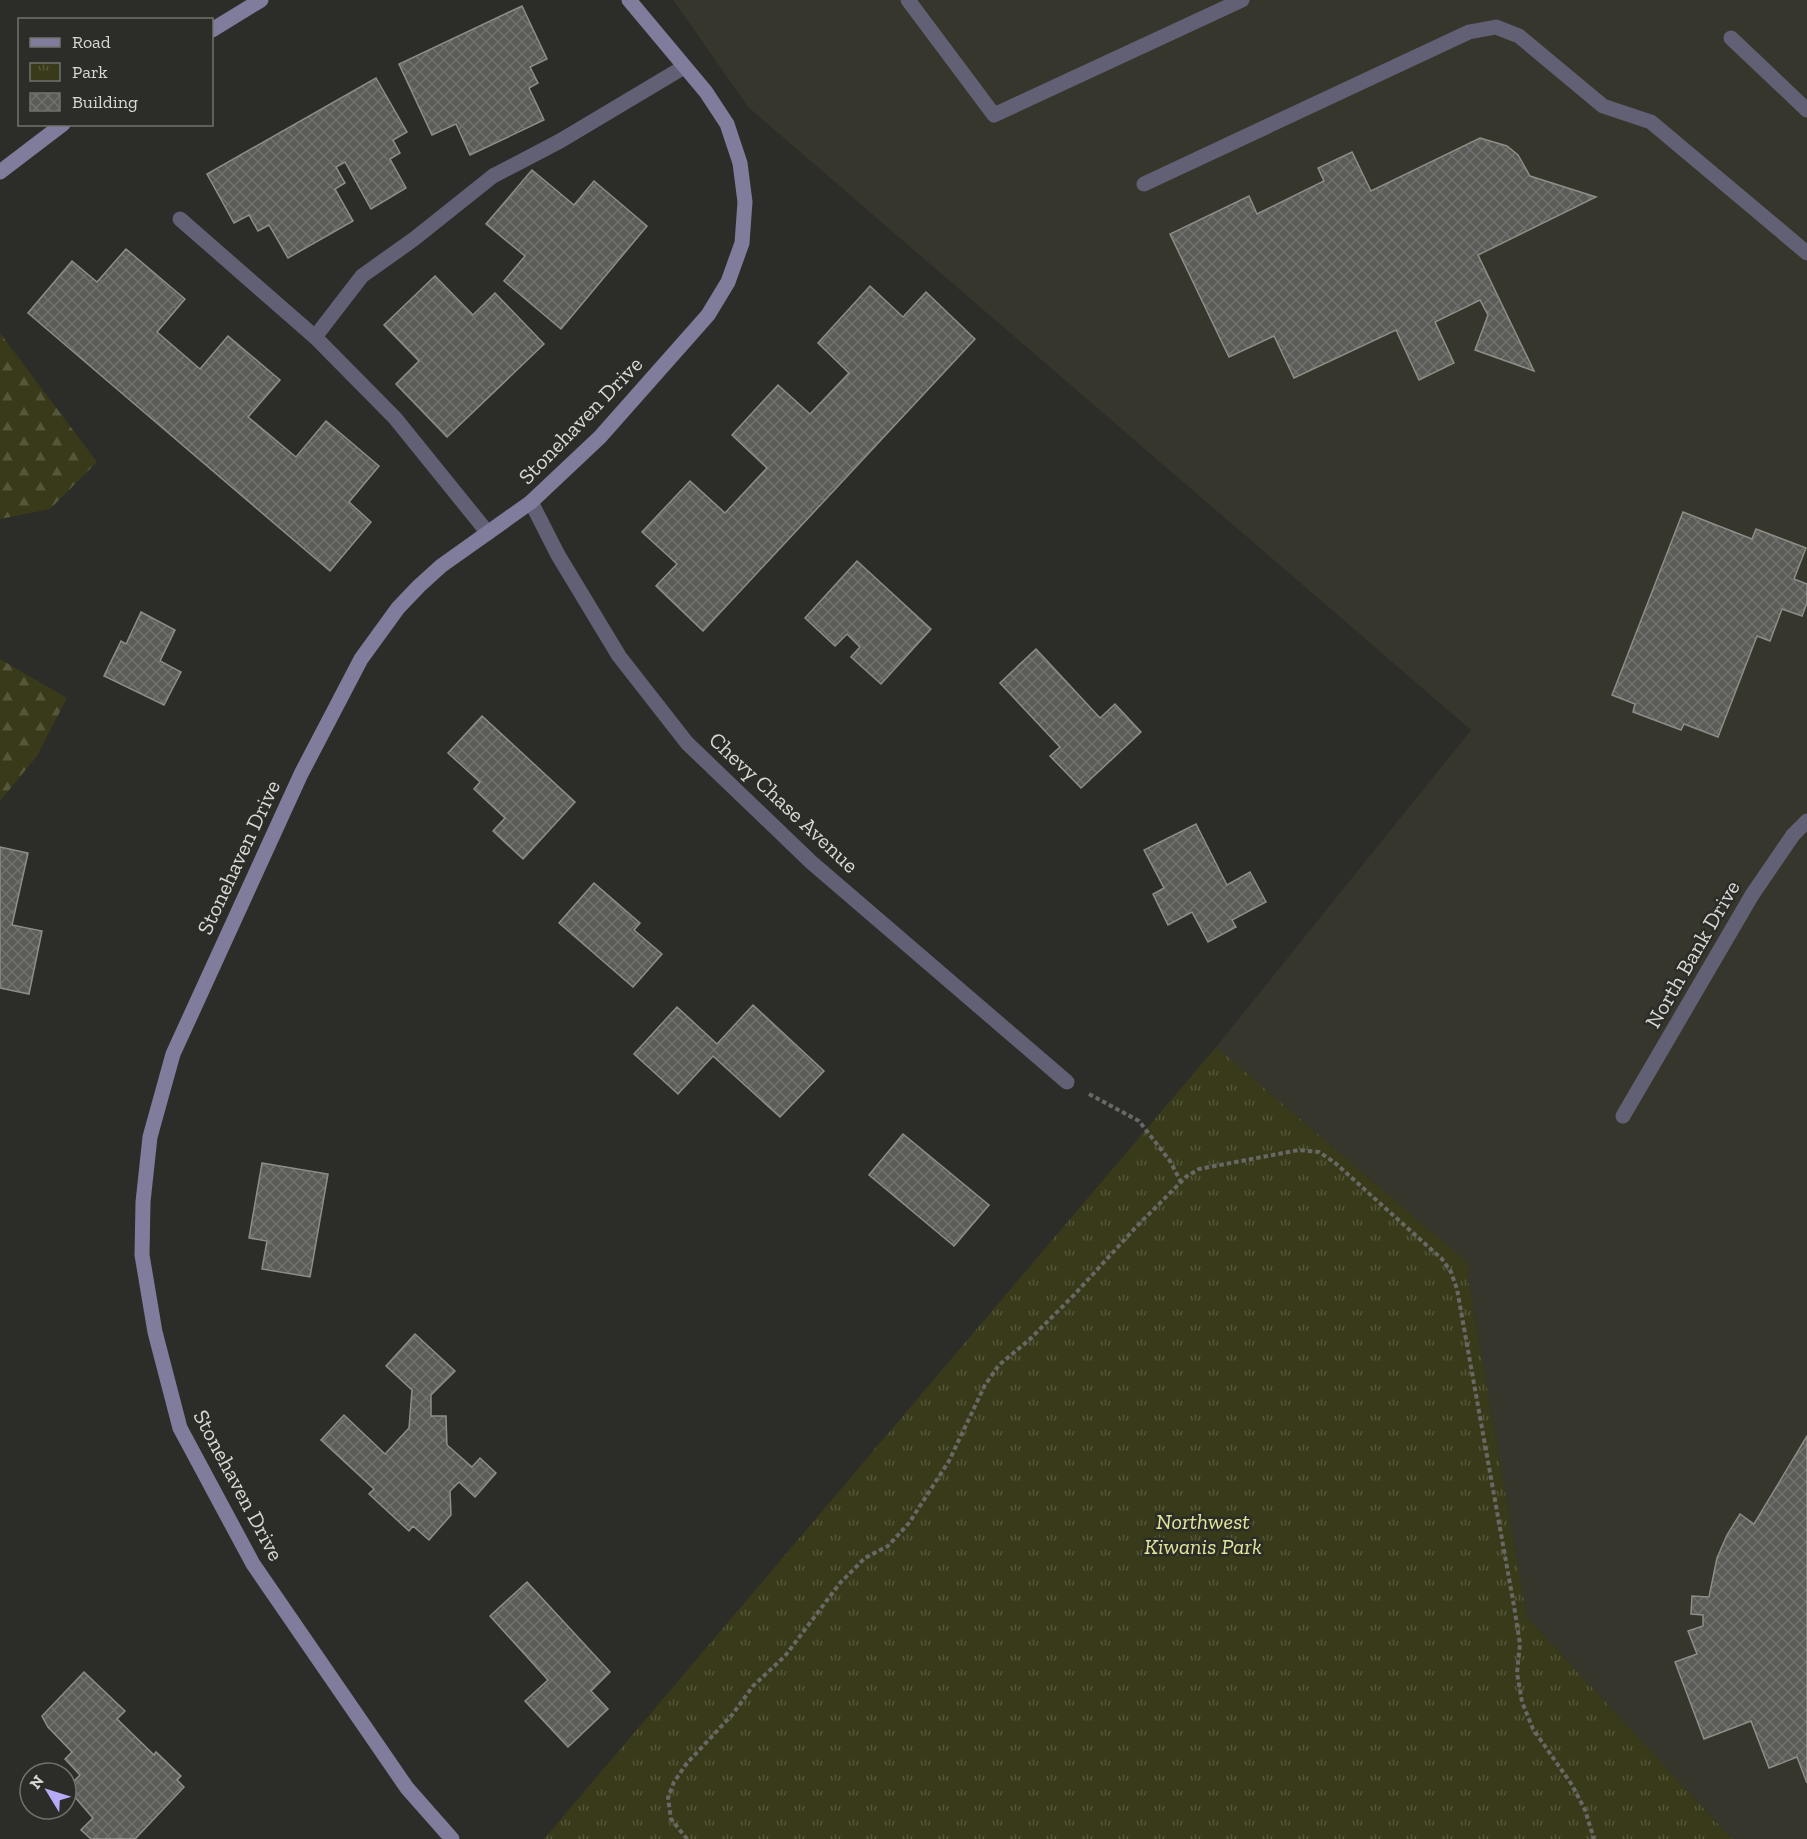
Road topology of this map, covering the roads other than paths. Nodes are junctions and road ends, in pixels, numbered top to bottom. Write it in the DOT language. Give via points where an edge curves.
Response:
graph roads {
  1 [pos="261,0"];
  2 [pos="629,0"];
  3 [pos="908,0"];
  4 [pos="1242,0"];
  5 [pos="213,29"];
  6 [pos="1731,39"];
  7 [pos="684,67"];
  8 [pos="1807,110"];
  9 [pos="60,126"];
  10 [pos="0,172"];
  11 [pos="1144,184"];
  12 [pos="180,219"];
  13 [pos="1806,250"];
  14 [pos="315,337"];
  15 [pos="531,502"];
  16 [pos="488,533"];
  17 [pos="1807,821"];
  18 [pos="1068,1082"];
  19 [pos="1623,1116"];
  20 [pos="453,1839"];
  1 -- 5 [label="street"];
  2 -- 7 [label="street, Stonehaven Drive"];
  3 -- 4 [label="street" via="994,115"];
  6 -- 8 [label="street"];
  7 -- 14 [label="street" via="493,176 363,276"];
  7 -- 15 [label="street, Stonehaven Drive" via="727,124 740,164 745,202 742,243 728,282 708,315 600,437"];
  9 -- 10 [label="street"];
  11 -- 13 [label="street" via="1469,32 1496,27 1519,36 1603,106 1651,122"];
  12 -- 14 [label="street"];
  14 -- 16 [label="street" via="394,418"];
  15 -- 16 [label="street, Stonehaven Drive"];
  15 -- 18 [label="street, Chevy Chase Avenue" via="619,656 687,743 811,862"];
  16 -- 20 [label="street, Stonehaven Drive" via="441,566 398,608 361,659 306,764 173,1054 150,1137 143,1202 142,1255 155,1332 180,1428 253,1564 407,1788"];
  17 -- 19 [label="street, North Bank Drive" via="1752,895"];
}
